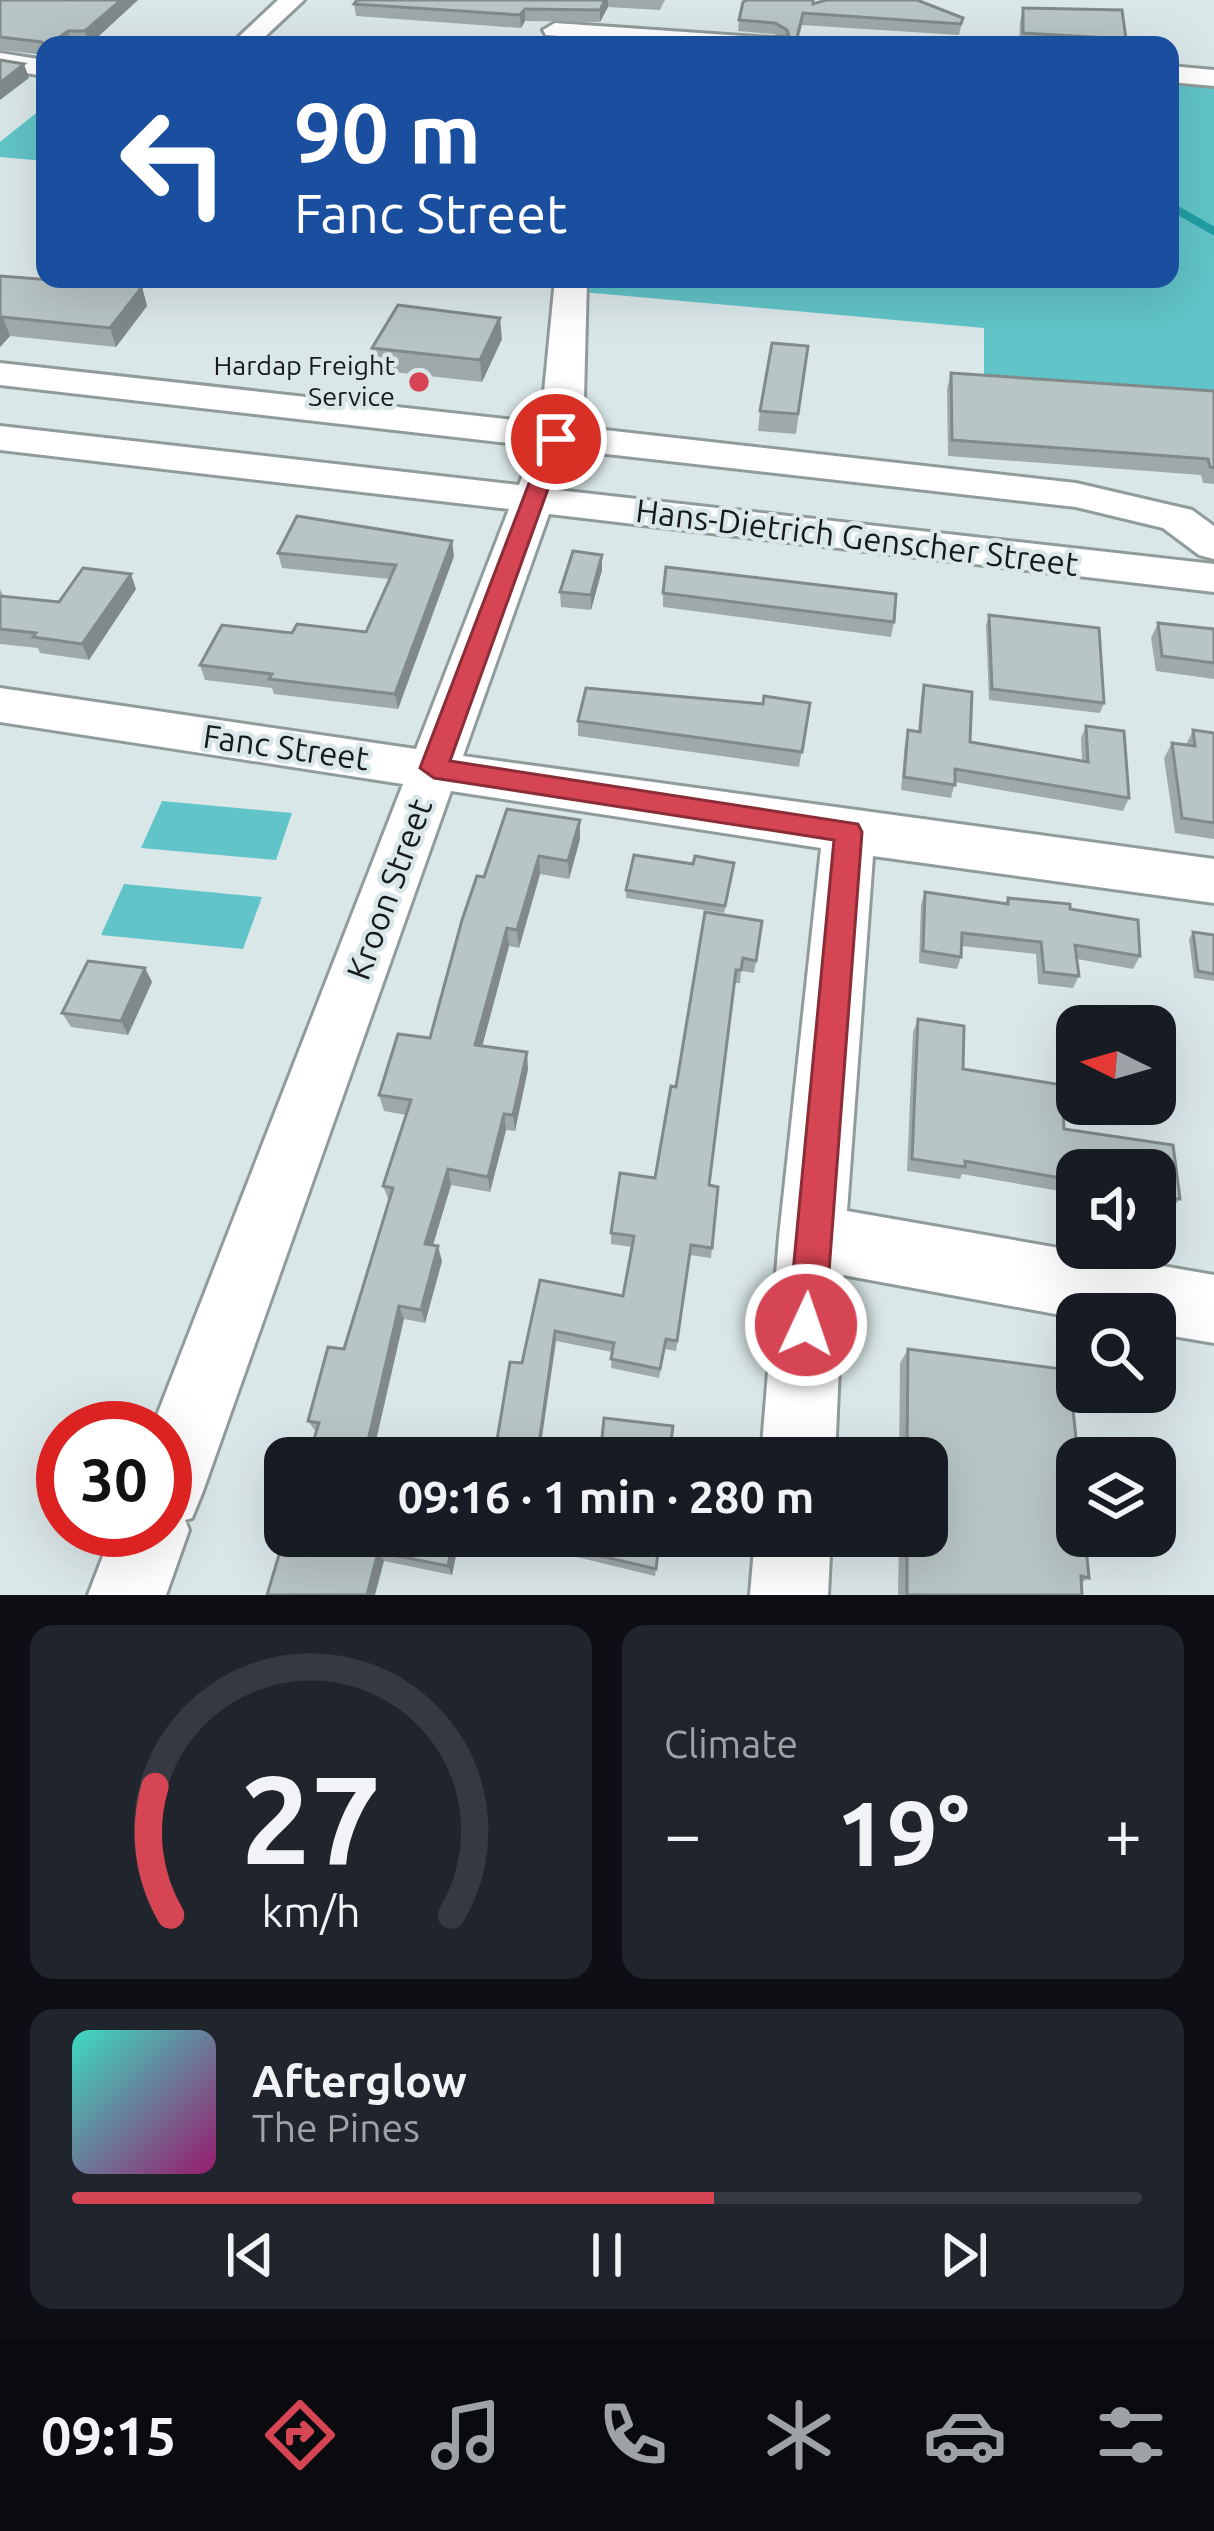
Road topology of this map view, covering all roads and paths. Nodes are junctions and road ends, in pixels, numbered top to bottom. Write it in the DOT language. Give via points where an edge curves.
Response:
graph roads {
  1 [pos="292,0"];
  2 [pos="555,30"];
  3 [pos="252,36"];
  4 [pos="730,36"];
  5 [pos="0,61"];
  6 [pos="36,67"];
  7 [pos="1179,75"];
  8 [pos="1214,77"];
  9 [pos="571,288"];
  10 [pos="0,374"];
  11 [pos="0,439"];
  12 [pos="556,439"];
  13 [pos="532,500"];
  14 [pos="1214,546"];
  15 [pos="1214,578"];
  16 [pos="0,705"];
  17 [pos="434,768"];
  18 [pos="848,832"];
  19 [pos="1214,881"];
  20 [pos="812,1237"];
  21 [pos="1214,1309"];
  22 [pos="192,1418"];
  23 [pos="799,1437"];
  24 [pos="141,1557"];
  25 [pos="792,1557"];
  26 [pos="127,1595"];
  27 [pos="789,1595"];
  1 -- 3 [label="street"];
  2 -- 4 [label="street"];
  5 -- 6 [label="street"];
  7 -- 8 [label="street"];
  9 -- 12 [label="street, Kroon Street"];
  10 -- 12 [label="street"];
  11 -- 13 [label="street, Hans-Dietrich Genscher Street"];
  12 -- 13 [label="street, Kroon Street"];
  12 -- 14 [label="street" via="1076,495 1177,518"];
  13 -- 15 [label="street, Hans-Dietrich Genscher Street"];
  13 -- 17 [label="street, Kroon Street"];
  16 -- 17 [label="street, Fanc Street"];
  17 -- 18 [label="street, Fanc Street"];
  17 -- 22 [label="street, Kroon Street"];
  18 -- 19 [label="street, Fanc Street"];
  18 -- 20 [label="street"];
  20 -- 21 [label="street"];
  20 -- 23 [label="street"];
  24 -- 26 [label="street"];
  25 -- 27 [label="street"];
}
